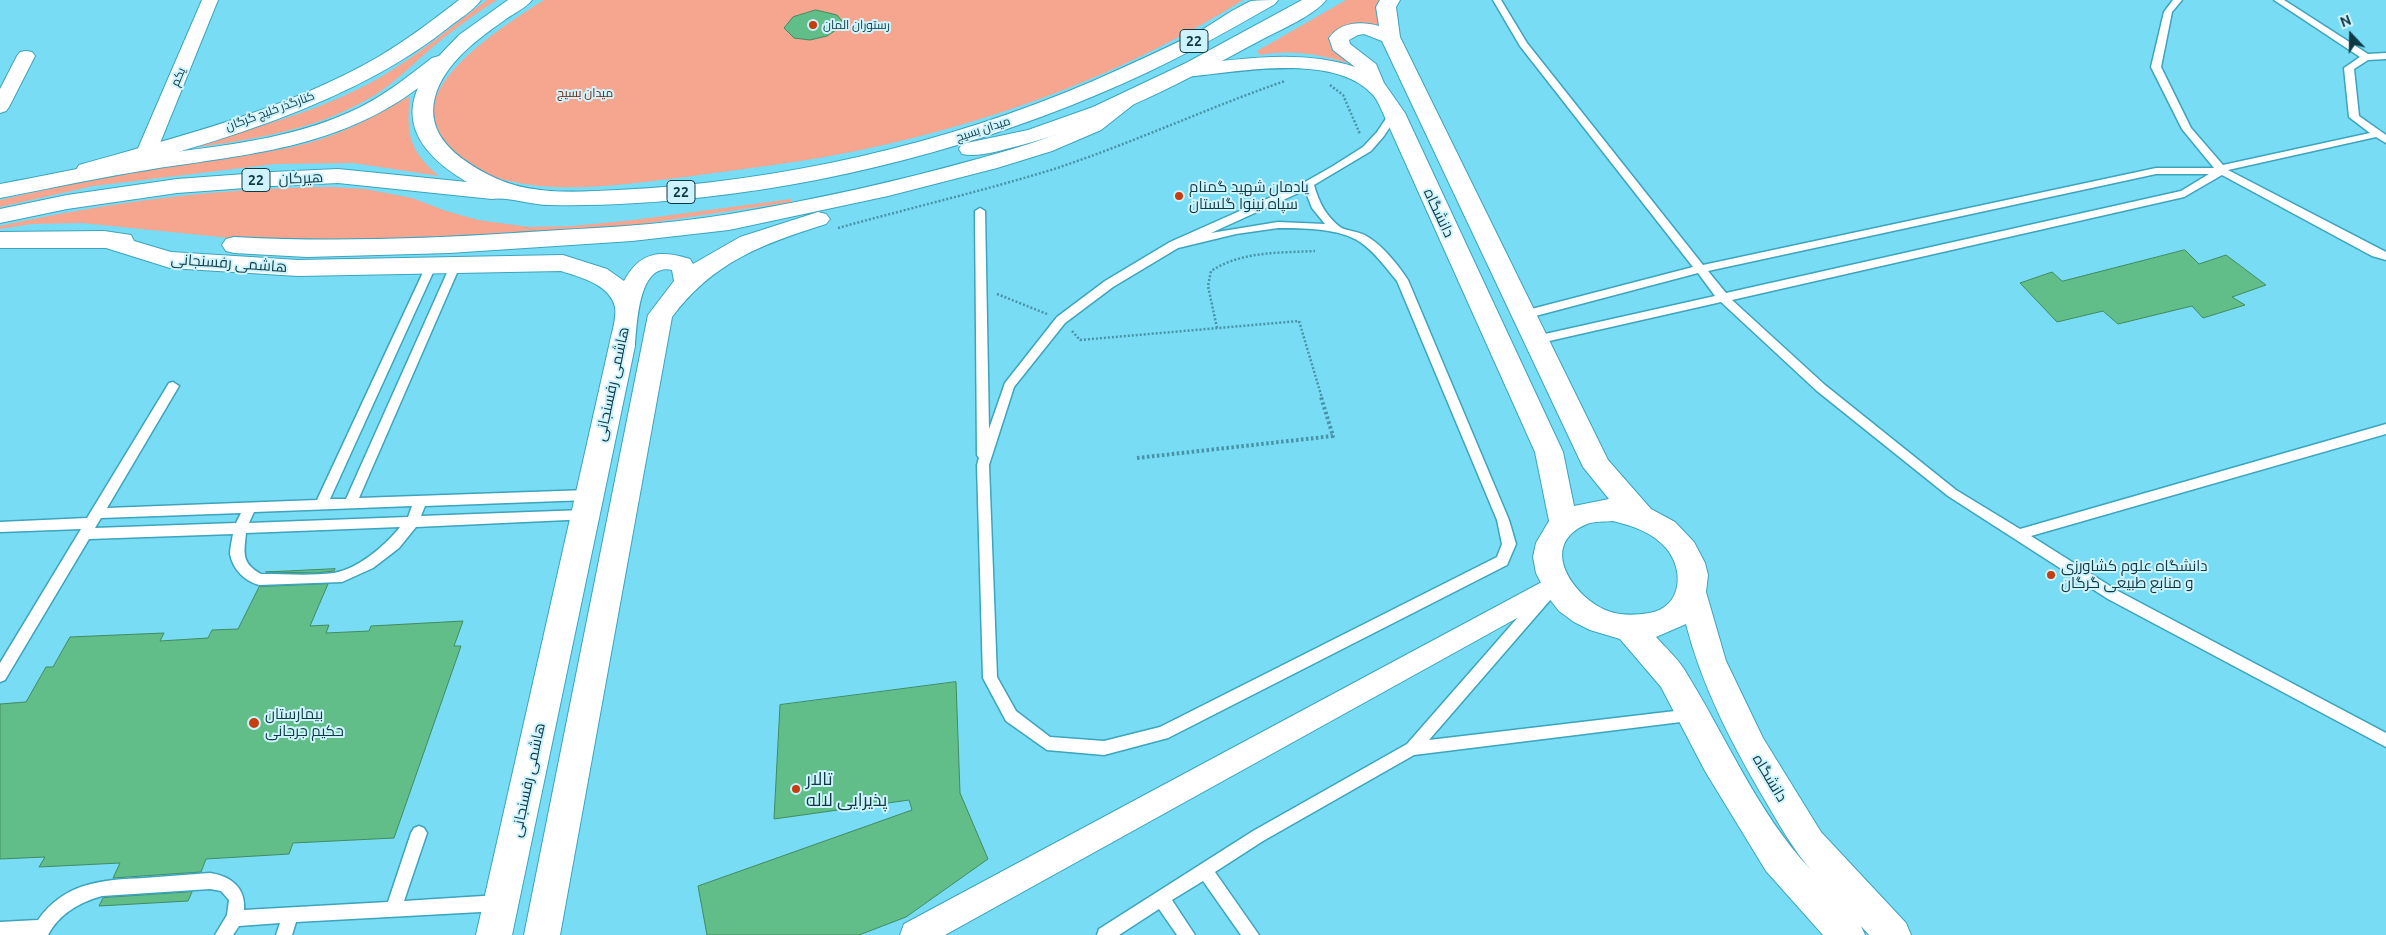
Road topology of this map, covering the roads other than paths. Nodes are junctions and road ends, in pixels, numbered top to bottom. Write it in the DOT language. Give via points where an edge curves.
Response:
graph roads {
  1 [pos="210,0"];
  2 [pos="471,0"];
  3 [pos="522,0"];
  4 [pos="1268,0"];
  5 [pos="1316,0"];
  6 [pos="1390,0"];
  7 [pos="1498,0"];
  8 [pos="2178,0"];
  9 [pos="2278,0"];
  10 [pos="1299,7"];
  11 [pos="1390,37"];
  12 [pos="454,50"];
  13 [pos="26,56"];
  14 [pos="2386,56"];
  15 [pos="2366,57"];
  16 [pos="1187,71"];
  17 [pos="1378,88"];
  18 [pos="1127,100"];
  19 [pos="0,106"];
  20 [pos="1394,113"];
  21 [pos="1436,133"];
  22 [pos="1404,136"];
  23 [pos="2382,137"];
  24 [pos="146,153"];
  25 [pos="2221,170"];
  26 [pos="808,174"];
  27 [pos="49,182"];
  28 [pos="1309,184"];
  29 [pos="888,188"];
  30 [pos="0,191"];
  31 [pos="514,194"];
  32 [pos="980,210"];
  33 [pos="0,216"];
  34 [pos="1339,230"];
  35 [pos="104,239"];
  36 [pos="0,240"];
  37 [pos="1174,245"];
  38 [pos="2386,256"];
  39 [pos="443,266"];
  40 [pos="1699,269"];
  41 [pos="686,283"];
  42 [pos="1724,299"];
  43 [pos="627,307"];
  44 [pos="1524,315"];
  45 [pos="1536,340"];
  46 [pos="173,386"];
  47 [pos="2386,429"];
  48 [pos="983,465"];
  49 [pos="421,501"];
  50 [pos="350,504"];
  51 [pos="321,505"];
  52 [pos="586,505"];
  53 [pos="250,507"];
  54 [pos="1640,516"];
  55 [pos="412,522"];
  56 [pos="1564,523"];
  57 [pos="91,524"];
  58 [pos="0,527"];
  59 [pos="240,528"];
  60 [pos="2018,535"];
  61 [pos="1555,585"];
  62 [pos="1693,595"];
  63 [pos="1629,628"];
  64 [pos="0,676"];
  65 [pos="1692,715"];
  66 [pos="2386,740"];
  67 [pos="1412,749"];
  68 [pos="419,833"];
  69 [pos="1205,871"];
  70 [pos="1162,899"];
  71 [pos="502,903"];
  72 [pos="393,908"];
  73 [pos="291,914"];
  74 [pos="235,918"];
  75 [pos="0,930"];
  76 [pos="41,932"];
  77 [pos="223,935"];
  78 [pos="284,935"];
  79 [pos="494,935"];
  80 [pos="542,935"];
  81 [pos="915,935"];
  82 [pos="1105,935"];
  83 [pos="1187,935"];
  84 [pos="1252,935"];
  85 [pos="1847,935"];
  86 [pos="1893,935"];
  1 -- 24 [label="street, یکم"];
  2 -- 24 [label="main road, کنارگذر خلیج گرگان" via="412,44 357,76 293,105"];
  3 -- 12 [label="main road, میدان بسیج / 22" via="497,15"];
  4 -- 26 [label="main road, میدان بسیج / 22" via="1119,79 1049,107 977,133"];
  5 -- 10 [label="main road, 22"];
  6 -- 11 [label="main road" via="1386,7"];
  7 -- 40 [label="lane" via="1523,44"];
  8 -- 25 [label="lane" via="2168,12 2156,68 2187,130"];
  9 -- 15 [label="lane"];
  10 -- 16 [label="main road, 22"];
  11 -- 17 [label="main road" via="1362,28 1348,30 1339,38 1340,46 1369,68"];
  11 -- 21 [label="main road"];
  12 -- 27 [label="main road, 22" via="401,91 358,116 326,129 223,153"];
  12 -- 31 [label="main road, میدان بسیج / 22" via="430,84 423,104 422,122 430,141 460,169"];
  13 -- 19 [label="street"];
  14 -- 15 [label="lane"];
  15 -- 23 [label="lane" via="2349,68 2354,117"];
  16 -- 17 [label="main road, دانشگاه" via="1281,63 1321,65 1355,74"];
  16 -- 18 [label="main road, 22"];
  17 -- 20 [label="main road, دانشگاه"];
  18 -- 26 [label="main road, 22" via="998,145"];
  18 -- 29 [label="main road" via="1093,124 1044,146 990,164"];
  20 -- 22 [label="main road, دانشگاه"];
  20 -- 28 [label="lane" via="1367,149"];
  21 -- 22 [label="main road"];
  21 -- 44 [label="main road"];
  22 -- 56 [label="main road, دانشگاه" via="1549,452"];
  23 -- 25 [label="lane"];
  24 -- 27 [label="main road, کنارگذر خلیج گرگان"];
  25 -- 38 [label="lane"];
  25 -- 40 [label="lane" via="2156,171"];
  25 -- 42 [label="lane" via="2184,194"];
  26 -- 31 [label="main road, میدان بسیج / 22" via="728,187 613,198 546,198"];
  27 -- 30 [label="main road, 22"];
  28 -- 34 [label="lane" via="1313,202 1325,220"];
  28 -- 37 [label="lane"];
  29 -- 35 [label="main road" via="729,222 632,233 449,245 306,249"];
  29 -- 41 [label="main road" via="838,213 763,236 714,260"];
  31 -- 33 [label="main road, هیرکان / 22" via="338,176 168,188 67,202"];
  32 -- 48 [label="lane"];
  34 -- 37 [label="lane" via="1322,225 1277,225 1236,230"];
  34 -- 48 [label="lane" via="1359,236 1382,255 1402,280 1503,520 1509,544 1502,561 1163,733 1104,748 1047,743 1011,716 990,678"];
  35 -- 36 [label="main road"];
  35 -- 39 [label="main road, هاشمی رفسنجانی" via="170,260 298,268"];
  37 -- 48 [label="lane" via="1109,284 1061,320 1010,386"];
  39 -- 43 [label="main road, هاشمی رفسنجانی" via="562,263 598,274 616,287"];
  39 -- 50 [label="lane"];
  39 -- 51 [label="lane"];
  40 -- 42 [label="lane"];
  40 -- 44 [label="lane"];
  41 -- 43 [label="main road" via="682,265 671,260 654,263 640,272 631,288"];
  41 -- 80 [label="main road" via="660,315 653,345"];
  42 -- 45 [label="lane"];
  42 -- 60 [label="lane" via="1821,388 1890,444 1952,493"];
  43 -- 52 [label="main road, هاشمی رفسنجانی" via="622,346"];
  44 -- 45 [label="main road"];
  45 -- 54 [label="main road" via="1597,467"];
  46 -- 57 [label="lane"];
  47 -- 60 [label="lane"];
  49 -- 50 [label="lane"];
  49 -- 52 [label="lane"];
  49 -- 55 [label="lane"];
  50 -- 51 [label="lane"];
  51 -- 53 [label="lane"];
  52 -- 55 [label="lane"];
  52 -- 71 [label="main road, هاشمی رفسنجانی"];
  53 -- 57 [label="lane"];
  53 -- 59 [label="lane"];
  54 -- 56 [label="main road" via="1613,510 1586,513"];
  54 -- 62 [label="main road" via="1666,530 1685,550 1695,572"];
  55 -- 59 [label="lane"];
  55 -- 59 [label="lane" via="394,544 368,564 337,578 259,580 245,572 237,554"];
  56 -- 61 [label="main road" via="1550,540 1547,562"];
  57 -- 58 [label="lane"];
  57 -- 59 [label="lane"];
  57 -- 64 [label="lane"];
  60 -- 66 [label="lane" via="2113,595"];
  61 -- 63 [label="main road" via="1573,606 1586,614"];
  61 -- 67 [label="lane"];
  61 -- 81 [label="street"];
  62 -- 63 [label="main road" via="1680,614 1658,626"];
  62 -- 86 [label="main road, دانشگاه" via="1711,661 1752,748 1809,843"];
  63 -- 65 [label="main road" via="1672,677"];
  65 -- 67 [label="lane"];
  65 -- 85 [label="main road" via="1778,859"];
  67 -- 69 [label="lane" via="1258,836"];
  68 -- 72 [label="lane"];
  69 -- 70 [label="lane"];
  69 -- 84 [label="lane"];
  70 -- 82 [label="lane"];
  70 -- 83 [label="lane"];
  71 -- 72 [label="lane"];
  71 -- 79 [label="main road, هاشمی رفسنجانی"];
  72 -- 73 [label="lane"];
  73 -- 74 [label="lane"];
  73 -- 78 [label="lane"];
  74 -- 76 [label="lane" via="237,900 234,892 220,882 102,888 89,891 62,906"];
  74 -- 77 [label="lane"];
  75 -- 76 [label="lane"];
}
